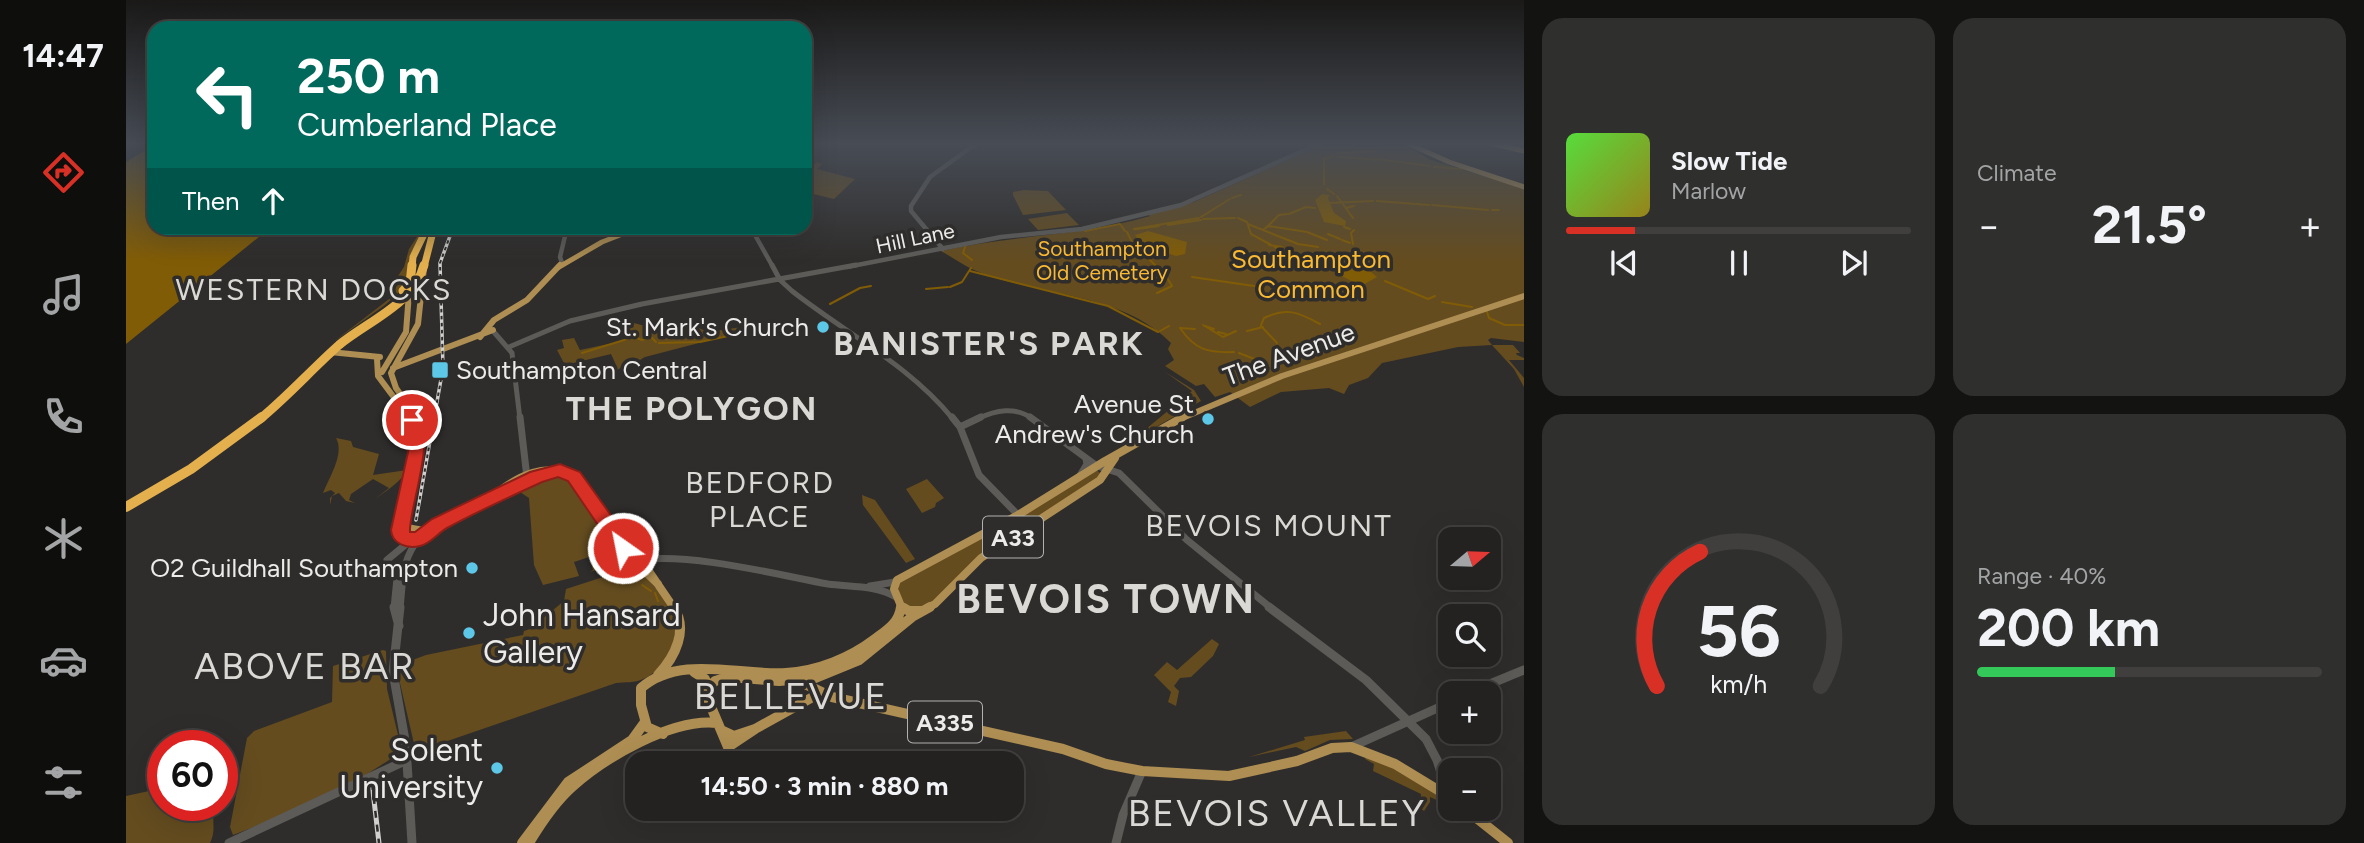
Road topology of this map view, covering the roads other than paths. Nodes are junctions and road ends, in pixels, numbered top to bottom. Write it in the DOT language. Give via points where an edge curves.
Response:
graph roads {
  1 [pos="927,182"];
  2 [pos="1232,182"];
  3 [pos="424,235"];
  4 [pos="431,235"];
  5 [pos="565,235"];
  6 [pos="621,235"];
  7 [pos="755,235"];
  8 [pos="943,249"];
  9 [pos="562,263"];
  10 [pos="424,268"];
  11 [pos="780,280"];
  12 [pos="410,287"];
  13 [pos="1524,296"];
  14 [pos="491,333"];
  15 [pos="403,345"];
  16 [pos="509,347"];
  17 [pos="349,354"];
  18 [pos="328,355"];
  19 [pos="374,357"];
  20 [pos="397,361"];
  21 [pos="383,379"];
  22 [pos="960,427"];
  23 [pos="1115,457"];
  24 [pos="1086,459"];
  25 [pos="1097,466"];
  26 [pos="1108,468"];
  27 [pos="1079,477"];
  28 [pos="527,479"];
  29 [pos="126,505"];
  30 [pos="406,508"];
  31 [pos="1018,515"];
  32 [pos="403,528"];
  33 [pos="415,540"];
  34 [pos="387,560"];
  35 [pos="638,561"];
  36 [pos="895,582"];
  37 [pos="858,587"];
  38 [pos="898,602"];
  39 [pos="922,611"];
  40 [pos="399,626"];
  41 [pos="673,658"];
  42 [pos="1524,670"];
  43 [pos="693,671"];
  44 [pos="679,672"];
  45 [pos="784,674"];
  46 [pos="658,676"];
  47 [pos="799,681"];
  48 [pos="1497,681"];
  49 [pos="708,688"];
  50 [pos="820,693"];
  51 [pos="709,702"];
  52 [pos="1438,708"];
  53 [pos="697,720"];
  54 [pos="645,722"];
  55 [pos="1409,722"];
  56 [pos="719,726"];
  57 [pos="755,729"];
  58 [pos="663,734"];
  59 [pos="1351,747"];
  60 [pos="407,760"];
  61 [pos="1438,766"];
  62 [pos="1142,771"];
  63 [pos="1438,790"];
  64 [pos="1480,821"];
  65 [pos="229,843"];
  66 [pos="412,843"];
  67 [pos="522,843"];
  68 [pos="529,843"];
  69 [pos="1116,843"];
  70 [pos="1507,843"];
  1 -- 8 [label="street" via="911,209"];
  2 -- 8 [label="street, Hill Lane" via="1181,205 1082,229 1032,232"];
  3 -- 12 [label="highway" via="413,257"];
  4 -- 10 [label="highway"];
  5 -- 9 [label="street"];
  6 -- 9 [label="main road"];
  7 -- 11 [label="street"];
  8 -- 11 [label="street, Hill Lane"];
  9 -- 14 [label="main road" via="527,300 502,316"];
  10 -- 12 [label="highway"];
  10 -- 15 [label="main road" via="418,324"];
  11 -- 16 [label="street, Hill Lane" via="587,316"];
  11 -- 22 [label="street" via="820,313 913,375"];
  12 -- 15 [label="main road"];
  12 -- 18 [label="highway"];
  13 -- 23 [label="main road, The Avenue / A33" via="1250,388 1169,424"];
  14 -- 16 [label="street"];
  14 -- 20 [label="main road" via="423,357"];
  15 -- 19 [label="main road"];
  15 -- 20 [label="main road"];
  15 -- 20 [label="main road"];
  16 -- 28 [label="street"];
  17 -- 18 [label="main road"];
  17 -- 18 [label="main road"];
  17 -- 19 [label="main road"];
  18 -- 29 [label="highway" via="231,441"];
  19 -- 20 [label="main road"];
  19 -- 21 [label="main road"];
  20 -- 21 [label="main road"];
  20 -- 30 [label="main road" via="393,381 416,414 423,435"];
  21 -- 30 [label="main road" via="408,413 418,438"];
  22 -- 24 [label="street" via="998,410 1015,410"];
  22 -- 31 [label="street" via="979,475"];
  23 -- 25 [label="main road, The Avenue / A33"];
  23 -- 26 [label="main road, The Avenue / A33"];
  24 -- 25 [label="street"];
  24 -- 27 [label="street"];
  25 -- 26 [label="street"];
  25 -- 27 [label="main road, The Avenue / A33"];
  26 -- 39 [label="main road, The Avenue / A33" via="1100,480 981,558"];
  26 -- 55 [label="street" via="1235,582 1335,655"];
  27 -- 31 [label="main road, The Avenue / A33"];
  28 -- 33 [label="main road"];
  28 -- 35 [label="main road" via="560,470 574,477"];
  30 -- 32 [label="main road"];
  31 -- 36 [label="main road, The Avenue / A33"];
  32 -- 33 [label="main road"];
  32 -- 33 [label="main road"];
  32 -- 34 [label="street"];
  33 -- 34 [label="street"];
  33 -- 40 [label="street" via="405,561"];
  34 -- 40 [label="street" via="397,578 393,604"];
  35 -- 37 [label="street" via="672,558"];
  35 -- 41 [label="main road" via="680,618"];
  36 -- 37 [label="street"];
  36 -- 38 [label="main road"];
  37 -- 38 [label="street" via="886,590"];
  38 -- 39 [label="main road" via="909,611"];
  38 -- 45 [label="main road" via="900,616 856,652 817,668"];
  39 -- 47 [label="main road, A33" via="859,660"];
  40 -- 60 [label="street" via="393,671"];
  41 -- 44 [label="main road"];
  41 -- 46 [label="main road"];
  42 -- 48 [label="street"];
  43 -- 44 [label="main road"];
  43 -- 45 [label="main road"];
  43 -- 49 [label="main road" via="705,679"];
  44 -- 46 [label="main road"];
  45 -- 47 [label="main road, A335"];
  46 -- 54 [label="main road" via="640,691"];
  47 -- 49 [label="main road, A33" via="728,677"];
  47 -- 50 [label="main road, A335"];
  49 -- 51 [label="main road"];
  50 -- 57 [label="main road"];
  50 -- 62 [label="main road, A335"];
  51 -- 53 [label="main road"];
  51 -- 56 [label="main road"];
  52 -- 55 [label="street"];
  53 -- 56 [label="main road"];
  53 -- 58 [label="main road"];
  54 -- 58 [label="main road" via="651,731"];
  54 -- 67 [label="main road" via="636,736 569,782"];
  55 -- 59 [label="street"];
  55 -- 61 [label="street"];
  56 -- 57 [label="main road" via="732,736"];
  56 -- 57 [label="main road" via="728,747"];
  58 -- 68 [label="main road" via="627,749 580,780 564,794"];
  59 -- 62 [label="main road, A335" via="1234,775"];
  59 -- 63 [label="main road, A335" via="1386,759"];
  60 -- 65 [label="street"];
  60 -- 66 [label="street"];
  62 -- 69 [label="street"];
  64 -- 70 [label="main road"];
}
